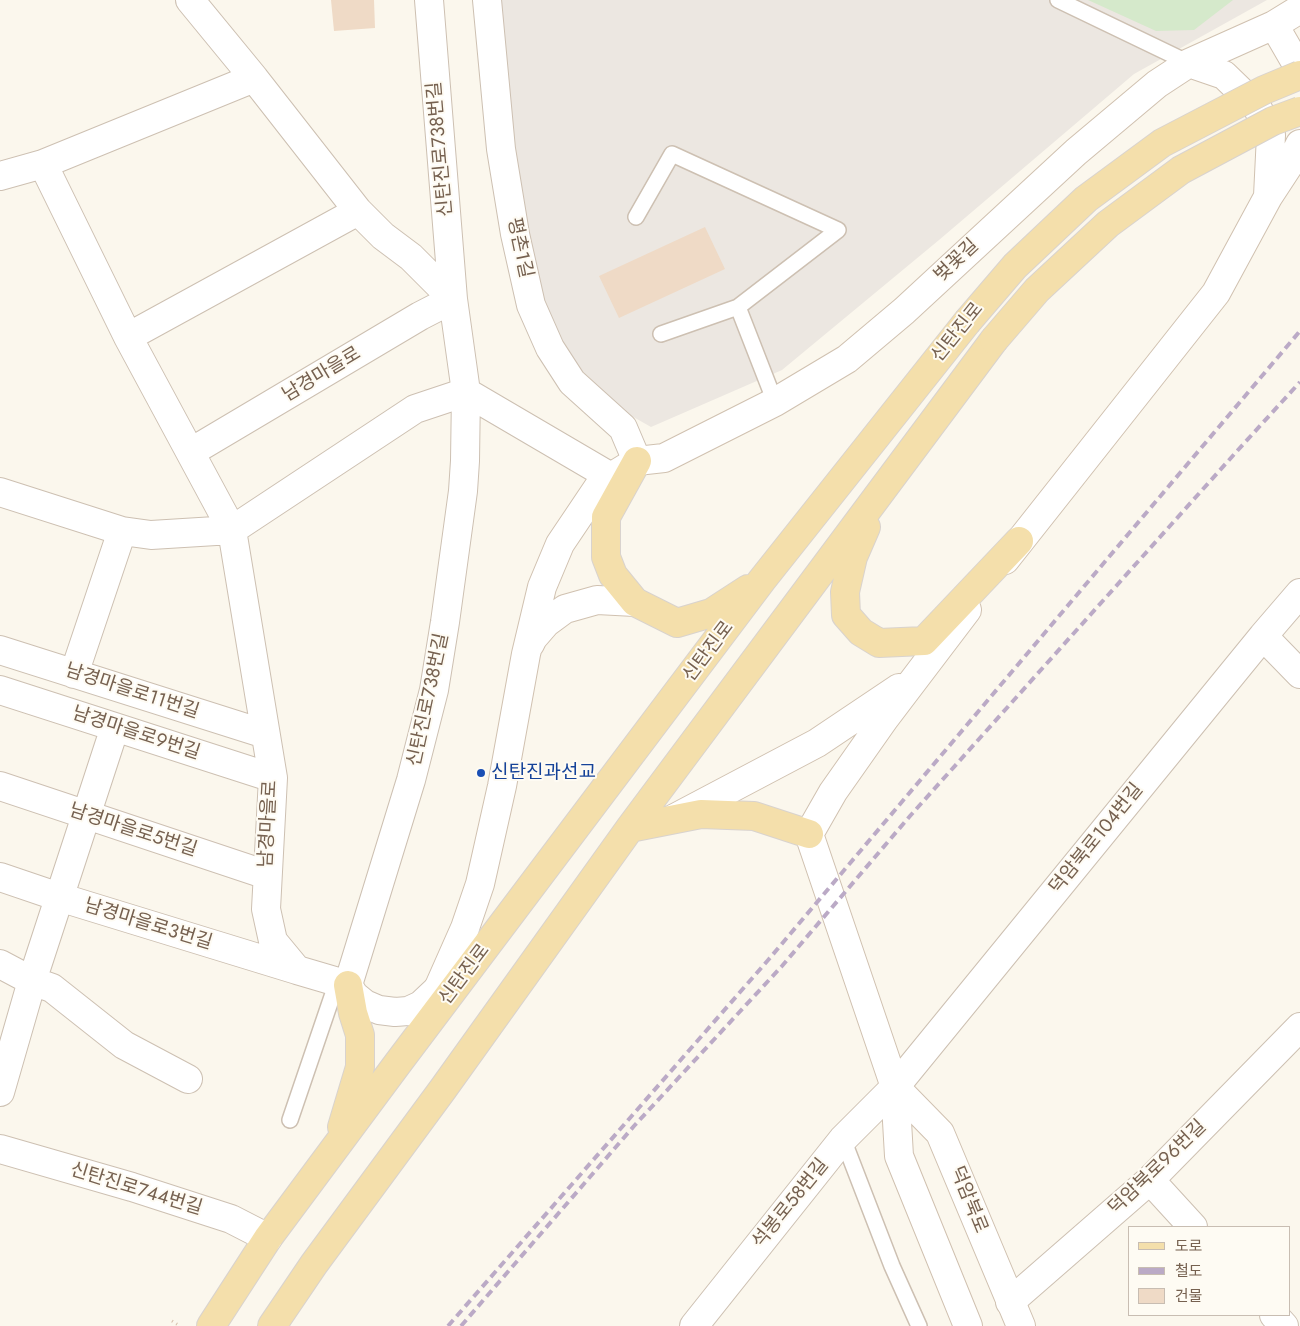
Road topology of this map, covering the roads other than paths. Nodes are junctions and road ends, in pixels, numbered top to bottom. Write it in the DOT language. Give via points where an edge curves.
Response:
graph roads {
  1 [pos="190,0"];
  2 [pos="429,0"];
  3 [pos="487,0"];
  4 [pos="1058,0"];
  5 [pos="1300,9"];
  6 [pos="1274,24"];
  7 [pos="1189,63"];
  8 [pos="1300,70"];
  9 [pos="1300,76"];
  10 [pos="254,78"];
  11 [pos="1300,111"];
  12 [pos="1300,144"];
  13 [pos="43,164"];
  14 [pos="0,176"];
  15 [pos="1268,196"];
  16 [pos="358,211"];
  17 [pos="636,216"];
  18 [pos="453,299"];
  19 [pos="738,307"];
  20 [pos="661,334"];
  21 [pos="128,337"];
  22 [pos="466,392"];
  23 [pos="775,402"];
  24 [pos="191,452"];
  25 [pos="637,462"];
  26 [pos="605,482"];
  27 [pos="882,491"];
  28 [pos="0,492"];
  29 [pos="232,530"];
  30 [pos="122,531"];
  31 [pos="1019,541"];
  32 [pos="762,580"];
  33 [pos="1300,593"];
  34 [pos="635,602"];
  35 [pos="1263,636"];
  36 [pos="0,650"];
  37 [pos="526,654"];
  38 [pos="74,674"];
  39 [pos="1300,674"];
  40 [pos="917,676"];
  41 [pos="0,690"];
  42 [pos="115,727"];
  43 [pos="265,734"];
  44 [pos="273,778"];
  45 [pos="0,786"];
  46 [pos="85,816"];
  47 [pos="672,820"];
  48 [pos="630,828"];
  49 [pos="809,834"];
  50 [pos="267,876"];
  51 [pos="0,877"];
  52 [pos="59,897"];
  53 [pos="0,964"];
  54 [pos="297,970"];
  55 [pos="32,981"];
  56 [pos="342,984"];
  57 [pos="438,989"];
  58 [pos="1300,1027"];
  59 [pos="398,1063"];
  60 [pos="188,1078"];
  61 [pos="895,1087"];
  62 [pos="0,1092"];
  63 [pos="290,1120"];
  64 [pos="844,1139"];
  65 [pos="337,1145"];
  66 [pos="0,1150"];
  67 [pos="1150,1180"];
  68 [pos="1192,1226"];
  69 [pos="268,1238"];
  70 [pos="1010,1302"];
  71 [pos="1275,1316"];
  72 [pos="211,1326"];
  73 [pos="272,1326"];
  74 [pos="694,1326"];
  75 [pos="919,1326"];
  76 [pos="968,1326"];
  77 [pos="1021,1326"];
  78 [pos="1284,1326"];
  1 -- 10 [label="street"];
  2 -- 18 [label="street, 신탄진로738번길"];
  3 -- 25 [label="street, 평촌1길" via="501,149 531,305 550,348 572,382 623,428"];
  4 -- 7 [label="lane"];
  5 -- 6 [label="street, 벚꽃길"];
  6 -- 7 [label="street, 벚꽃길"];
  6 -- 8 [label="street"];
  7 -- 15 [label="street" via="1224,75 1257,107 1271,135"];
  7 -- 23 [label="street, 벚꽃길" via="1157,84 1076,152 904,311 847,359"];
  9 -- 32 [label="main road, 신탄진로, bridge" via="1264,90 1162,143 1086,199 1015,266 967,322"];
  10 -- 13 [label="street"];
  10 -- 16 [label="street"];
  11 -- 27 [label="main road, 신탄진로, bridge" via="1273,121 1181,170 1108,224 1037,290 994,340"];
  12 -- 15 [label="street"];
  13 -- 14 [label="street"];
  13 -- 21 [label="street, 남경마을로"];
  15 -- 31 [label="street" via="1216,293"];
  16 -- 18 [label="street"];
  16 -- 21 [label="street"];
  17 -- 19 [label="lane" via="672,154 838,230"];
  18 -- 22 [label="street, 신탄진로738번길"];
  18 -- 24 [label="street, 남경마을로"];
  19 -- 20 [label="lane"];
  19 -- 23 [label="lane"];
  21 -- 24 [label="street, 남경마을로"];
  22 -- 26 [label="street"];
  22 -- 29 [label="street" via="415,409"];
  22 -- 56 [label="street, 신탄진로738번길" via="463,491 434,690 411,780"];
  23 -- 25 [label="street, 벚꽃길" via="664,458"];
  24 -- 29 [label="street, 남경마을로"];
  25 -- 26 [label="street, 벚꽃길"];
  25 -- 34 [label="main road" via="606,517 606,557 613,575"];
  26 -- 37 [label="street" via="560,544 542,587"];
  27 -- 31 [label="main road" via="853,557 846,592 846,615 861,632 879,642 924,640"];
  27 -- 48 [label="main road, 신탄진로"];
  28 -- 30 [label="street"];
  29 -- 30 [label="street" via="151,535"];
  29 -- 43 [label="street, 남경마을로"];
  30 -- 38 [label="street"];
  31 -- 40 [label="street"];
  32 -- 34 [label="main road" via="710,612 677,623"];
  32 -- 59 [label="main road, 신탄진로"];
  33 -- 35 [label="street, 덕암북로104번길"];
  34 -- 37 [label="street" via="597,600 565,610 546,623 533,638"];
  35 -- 39 [label="street"];
  35 -- 61 [label="street, 덕암북로104번길"];
  36 -- 38 [label="street, 남경마을로11번길"];
  37 -- 57 [label="street" via="480,884"];
  38 -- 43 [label="street, 남경마을로11번길"];
  40 -- 47 [label="street" via="817,743"];
  40 -- 49 [label="street" via="833,792"];
  41 -- 42 [label="street, 남경마을로9번길"];
  42 -- 44 [label="street, 남경마을로9번길"];
  42 -- 46 [label="street"];
  43 -- 44 [label="street, 남경마을로"];
  44 -- 50 [label="street, 남경마을로"];
  45 -- 46 [label="street, 남경마을로5번길"];
  46 -- 50 [label="street, 남경마을로5번길"];
  46 -- 52 [label="street"];
  47 -- 48 [label="main road"];
  47 -- 49 [label="main road" via="701,814 754,816"];
  48 -- 73 [label="main road, 신탄진로"];
  49 -- 61 [label="street, 덕암북로"];
  50 -- 54 [label="street, 남경마을로" via="266,909 273,941"];
  51 -- 52 [label="street, 남경마을로3번길"];
  52 -- 54 [label="street, 남경마을로3번길"];
  52 -- 55 [label="street"];
  53 -- 55 [label="street"];
  54 -- 56 [label="street"];
  55 -- 60 [label="street" via="52,988 124,1045"];
  55 -- 62 [label="street"];
  56 -- 57 [label="street" via="365,1004 395,1012 421,1005"];
  56 -- 63 [label="lane"];
  56 -- 65 [label="main road" via="360,1035 360,1067"];
  57 -- 59 [label="street"];
  58 -- 67 [label="street, 덕암북로96번길"];
  59 -- 65 [label="main road, 신탄진로"];
  61 -- 64 [label="street, 석봉로58번길"];
  61 -- 70 [label="street, 덕암북로" via="940,1133"];
  61 -- 76 [label="street, 덕암북로" via="899,1156"];
  64 -- 74 [label="street, 석봉로58번길"];
  64 -- 75 [label="lane" via="892,1266"];
  65 -- 69 [label="main road, 신탄진로"];
  66 -- 69 [label="street, 신탄진로744번길" via="231,1219"];
  67 -- 68 [label="street"];
  67 -- 70 [label="street, 덕암북로96번길"];
  69 -- 72 [label="main road, 신탄진로"];
  70 -- 77 [label="street, 덕암북로"];
  71 -- 78 [label="street"];
}
